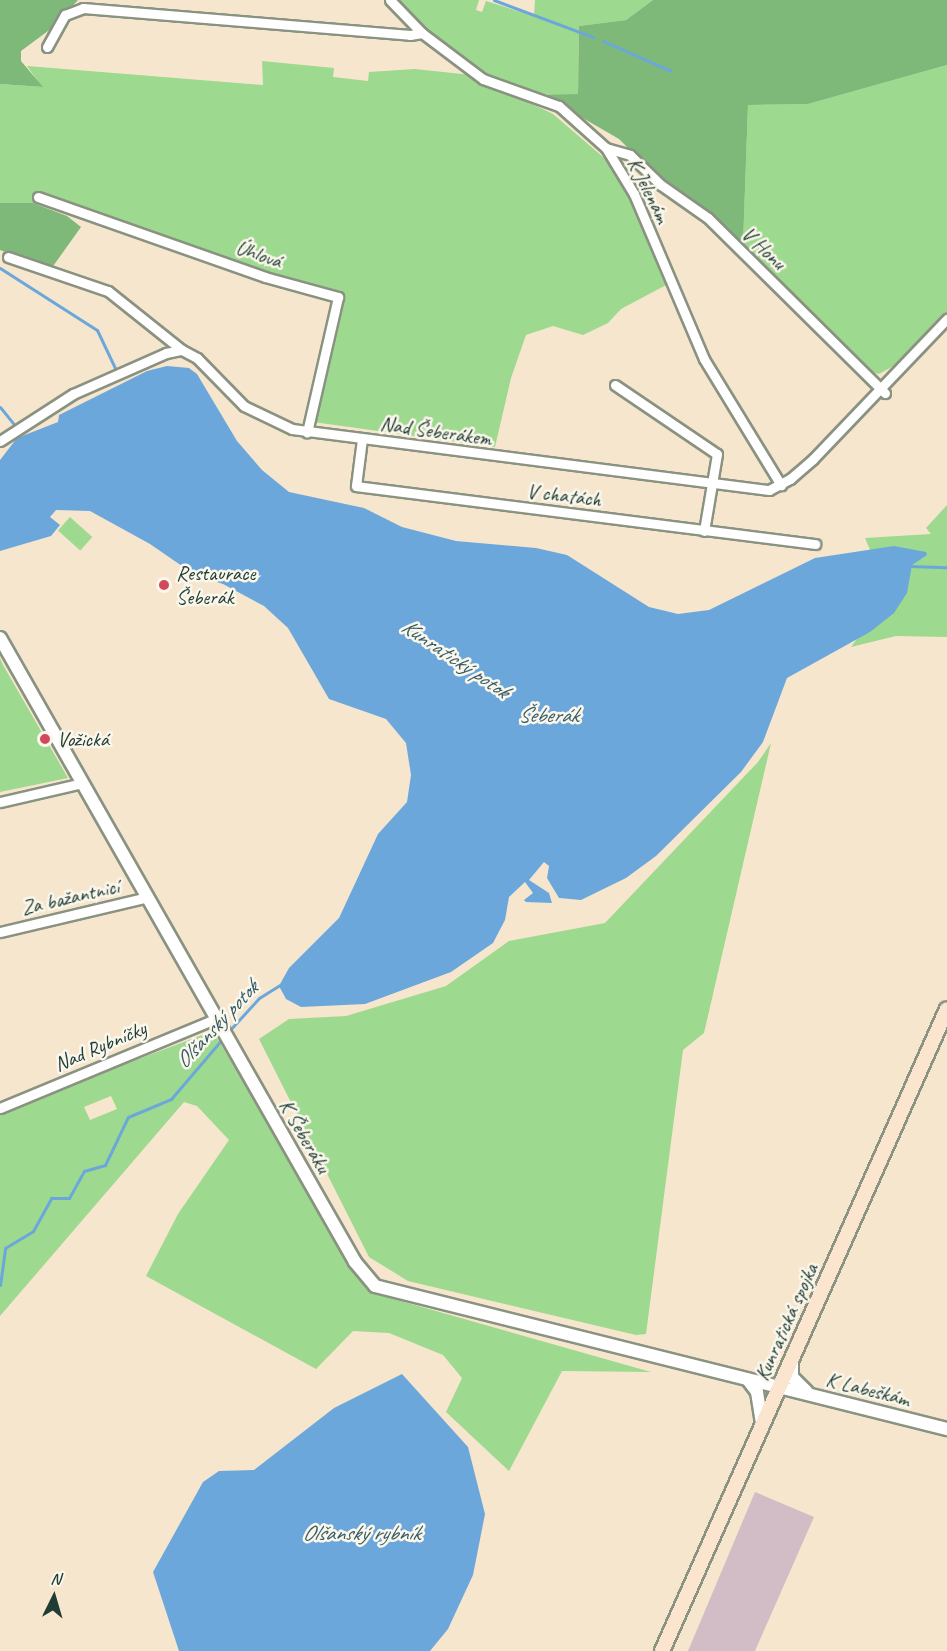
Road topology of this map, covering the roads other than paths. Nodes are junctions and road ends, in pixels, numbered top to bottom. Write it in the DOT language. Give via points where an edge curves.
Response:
graph roads {
  1 [pos="390,0"];
  2 [pos="422,33"];
  3 [pos="46,47"];
  4 [pos="606,148"];
  5 [pos="38,197"];
  6 [pos="8,257"];
  7 [pos="947,319"];
  8 [pos="182,350"];
  9 [pos="615,385"];
  10 [pos="882,390"];
  11 [pos="308,432"];
  12 [pos="362,439"];
  13 [pos="0,441"];
  14 [pos="781,484"];
  15 [pos="712,485"];
  16 [pos="705,531"];
  17 [pos="815,544"];
  18 [pos="0,639"];
  19 [pos="82,783"];
  20 [pos="0,802"];
  21 [pos="148,897"];
  22 [pos="0,932"];
  23 [pos="947,1009"];
  24 [pos="220,1029"];
  25 [pos="0,1108"];
  26 [pos="792,1355"];
  27 [pos="747,1380"];
  28 [pos="780,1388"];
  29 [pos="813,1396"];
  30 [pos="762,1424"];
  31 [pos="947,1429"];
  32 [pos="662,1651"];
  1 -- 2 [label="street, K Jelenám"];
  2 -- 3 [label="street" via="83,8 65,15"];
  2 -- 4 [label="street, K Jelenám" via="483,80 559,106"];
  4 -- 10 [label="street, V Honu" via="630,155 661,185 708,218"];
  4 -- 14 [label="street, K Jelenám" via="634,194 704,359"];
  5 -- 11 [label="street, Úhlová" via="265,277 338,297"];
  6 -- 8 [label="street, Nad Šeberákem" via="108,291"];
  7 -- 10 [label="street, Nad Šeberákem"];
  8 -- 11 [label="street, Nad Šeberákem" via="197,358 249,410"];
  8 -- 13 [label="street" via="166,353 73,394"];
  9 -- 15 [label="street" via="717,454"];
  10 -- 14 [label="street, Nad Šeberákem" via="813,459"];
  11 -- 12 [label="street, Nad Šeberákem"];
  12 -- 15 [label="street, Nad Šeberákem"];
  12 -- 16 [label="street, V chatách" via="356,486"];
  14 -- 15 [label="street, Nad Šeberákem" via="752,490"];
  15 -- 16 [label="street"];
  16 -- 17 [label="street, V chatách"];
  18 -- 19 [label="street, K Šeberáku"];
  19 -- 20 [label="street"];
  19 -- 21 [label="street, K Šeberáku"];
  21 -- 22 [label="street, Za bažantnicí"];
  21 -- 24 [label="street, K Šeberáku"];
  23 -- 26 [label="main road, Kunratická spojka"];
  24 -- 25 [label="street, Nad Rybníčky"];
  24 -- 27 [label="street, K Šeberáku" via="355,1262 375,1286"];
  26 -- 28 [label="main road, Kunratická spojka"];
  26 -- 29 [label="street" via="794,1381"];
  27 -- 28 [label="street, K Šeberáku"];
  27 -- 30 [label="street" via="757,1392"];
  28 -- 29 [label="street, K Labeškám"];
  28 -- 30 [label="main road, Kunratická spojka"];
  29 -- 31 [label="street, K Labeškám"];
  30 -- 32 [label="main road, Kunratická spojka"];
}
